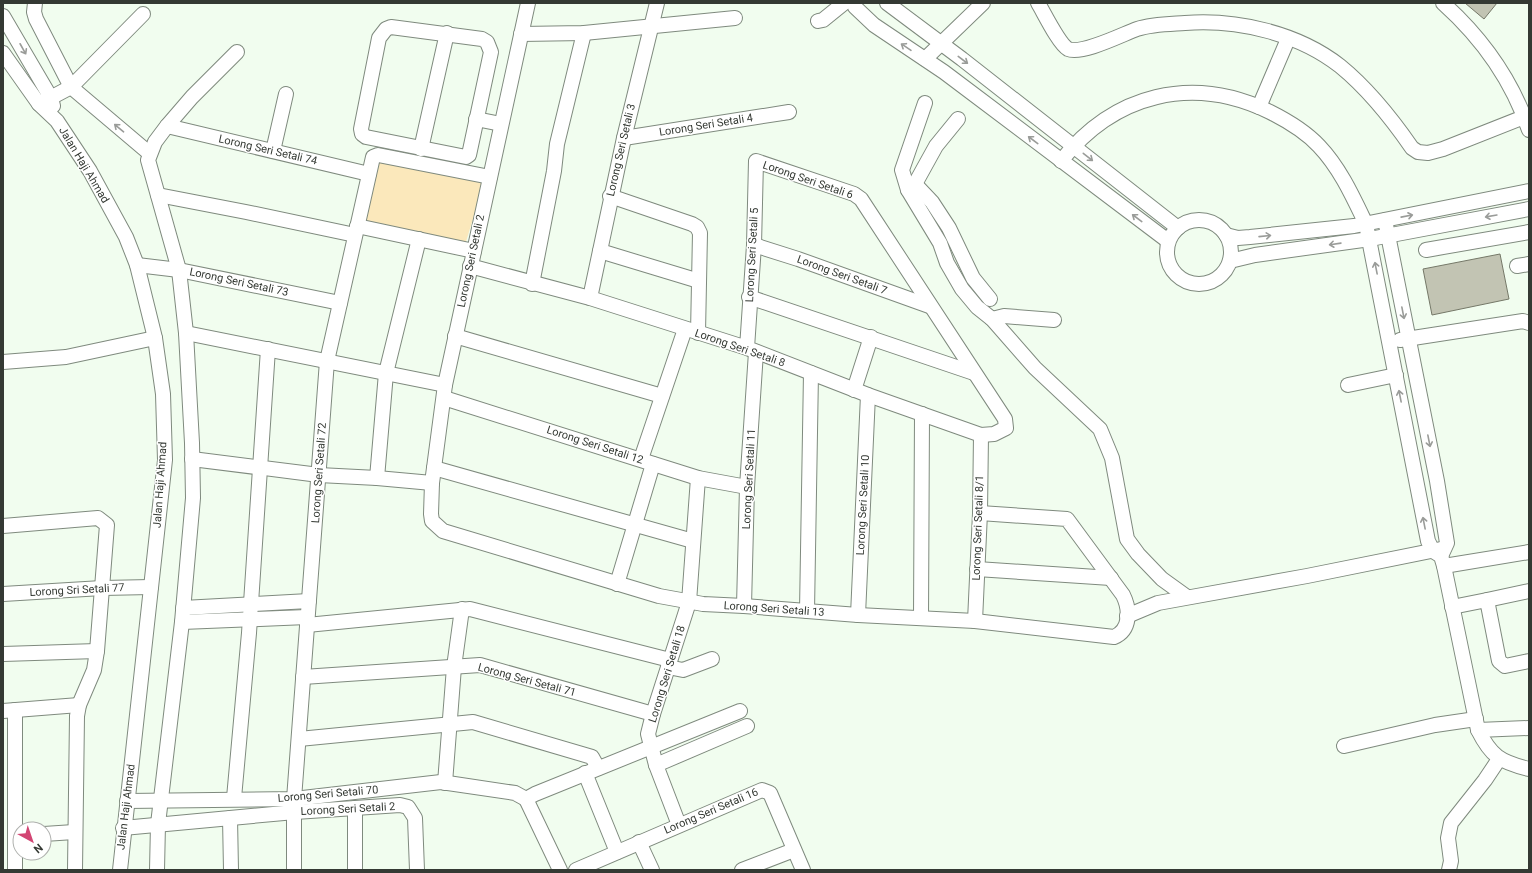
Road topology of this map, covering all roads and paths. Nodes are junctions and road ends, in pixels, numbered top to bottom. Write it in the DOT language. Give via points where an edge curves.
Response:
graph roads {
  1 [pos="35,3"];
  2 [pos="528,3"];
  3 [pos="657,3"];
  4 [pos="844,3"];
  5 [pos="854,3"];
  6 [pos="887,3"];
  7 [pos="983,3"];
  8 [pos="1038,3"];
  9 [pos="1443,3"];
  10 [pos="143,14"];
  11 [pos="3,16"];
  12 [pos="736,18"];
  13 [pos="818,21"];
  14 [pos="651,27"];
  15 [pos="447,33"];
  16 [pos="584,33"];
  17 [pos="521,34"];
  18 [pos="1288,38"];
  19 [pos="940,42"];
  20 [pos="237,52"];
  21 [pos="3,53"];
  22 [pos="925,59"];
  23 [pos="71,87"];
  24 [pos="286,94"];
  25 [pos="45,101"];
  26 [pos="925,103"];
  27 [pos="1259,107"];
  28 [pos="789,112"];
  29 [pos="476,119"];
  30 [pos="958,119"];
  31 [pos="1528,120"];
  32 [pos="502,124"];
  33 [pos="167,126"];
  34 [pos="624,138"];
  35 [pos="1073,146"];
  36 [pos="421,149"];
  37 [pos="272,151"];
  38 [pos="149,153"];
  39 [pos="756,161"];
  40 [pos="1061,161"];
  41 [pos="369,174"];
  42 [pos="490,177"];
  43 [pos="911,187"];
  44 [pos="1529,191"];
  45 [pos="158,196"];
  46 [pos="610,196"];
  47 [pos="1529,209"];
  48 [pos="1385,220"];
  49 [pos="1366,224"];
  50 [pos="1178,228"];
  51 [pos="356,231"];
  52 [pos="1529,232"];
  53 [pos="1388,235"];
  54 [pos="1226,236"];
  55 [pos="1370,238"];
  56 [pos="420,239"];
  57 [pos="1168,241"];
  58 [pos="754,245"];
  59 [pos="1426,250"];
  60 [pos="474,251"];
  61 [pos="600,251"];
  62 [pos="1230,261"];
  63 [pos="137,265"];
  64 [pos="470,266"];
  65 [pos="179,270"];
  66 [pos="699,281"];
  67 [pos="532,284"];
  68 [pos="590,298"];
  69 [pos="749,298"];
  70 [pos="990,299"];
  71 [pos="340,303"];
  72 [pos="929,306"];
  73 [pos="992,319"];
  74 [pos="1054,320"];
  75 [pos="1529,323"];
  76 [pos="691,331"];
  77 [pos="186,333"];
  78 [pos="455,336"];
  79 [pos="871,337"];
  80 [pos="155,338"];
  81 [pos="1408,338"];
  82 [pos="1390,341"];
  83 [pos="268,349"];
  84 [pos="751,350"];
  85 [pos="327,361"];
  86 [pos="3,362"];
  87 [pos="386,373"];
  88 [pos="811,373"];
  89 [pos="974,373"];
  90 [pos="1396,375"];
  91 [pos="1348,385"];
  92 [pos="854,390"];
  93 [pos="445,392"];
  94 [pos="868,395"];
  95 [pos="662,396"];
  96 [pos="922,414"];
  97 [pos="981,435"];
  98 [pos="192,459"];
  99 [pos="647,461"];
  100 [pos="260,468"];
  101 [pos="434,468"];
  102 [pos="319,475"];
  103 [pos="377,478"];
  104 [pos="698,478"];
  105 [pos="432,483"];
  106 [pos="747,487"];
  107 [pos="980,513"];
  108 [pos="432,521"];
  109 [pos="635,525"];
  110 [pos="3,526"];
  111 [pos="694,541"];
  112 [pos="1529,552"];
  113 [pos="1441,555"];
  114 [pos="977,569"];
  115 [pos="1111,578"];
  116 [pos="617,584"];
  117 [pos="151,587"];
  118 [pos="102,588"];
  119 [pos="1529,591"];
  120 [pos="3,594"];
  121 [pos="1187,597"];
  122 [pos="1487,600"];
  123 [pos="308,601"];
  124 [pos="690,602"];
  125 [pos="250,604"];
  126 [pos="744,606"];
  127 [pos="1452,607"];
  128 [pos="462,609"];
  129 [pos="807,611"];
  130 [pos="183,615"];
  131 [pos="858,615"];
  132 [pos="921,618"];
  133 [pos="249,619"];
  134 [pos="307,621"];
  135 [pos="975,621"];
  136 [pos="1126,622"];
  137 [pos="97,651"];
  138 [pos="3,654"];
  139 [pos="712,659"];
  140 [pos="1529,661"];
  141 [pos="669,663"];
  142 [pos="454,667"];
  143 [pos="303,677"];
  144 [pos="79,705"];
  145 [pos="9,710"];
  146 [pos="740,710"];
  147 [pos="653,714"];
  148 [pos="450,724"];
  149 [pos="1477,724"];
  150 [pos="747,726"];
  151 [pos="1529,728"];
  152 [pos="299,739"];
  153 [pos="1344,746"];
  154 [pos="650,747"];
  155 [pos="1499,759"];
  156 [pos="656,766"];
  157 [pos="598,768"];
  158 [pos="1529,769"];
  159 [pos="585,773"];
  160 [pos="445,783"];
  161 [pos="234,798"];
  162 [pos="526,799"];
  163 [pos="126,801"];
  164 [pos="160,801"];
  165 [pos="294,805"];
  166 [pos="355,808"];
  167 [pos="230,818"];
  168 [pos="158,824"];
  169 [pos="679,825"];
  170 [pos="123,828"];
  171 [pos="74,832"];
  172 [pos="52,833"];
  173 [pos="12,837"];
  174 [pos="639,842"];
  175 [pos="794,850"];
  176 [pos="617,852"];
  177 [pos="75,870"];
  178 [pos="120,870"];
  179 [pos="157,870"];
  180 [pos="230,870"];
  181 [pos="294,870"];
  182 [pos="355,870"];
  183 [pos="417,870"];
  184 [pos="560,870"];
  185 [pos="576,870"];
  186 [pos="652,870"];
  187 [pos="742,870"];
  188 [pos="803,870"];
  189 [pos="1449,870"];
  1 -- 23 [label="street" via="36,19"];
  2 -- 17 [label="street, Lorong Seri Setali 2"];
  3 -- 14 [label="street, Lorong Seri Setali 3"];
  4 -- 13 [label="street" via="823,20"];
  22 -- 5 [label="street, one-way" via="874,25"];
  6 -- 19 [label="street"];
  7 -- 19 [label="street"];
  8 -- 18 [label="street" via="1060,40 1068,48 1075,50 1085,49 1139,28 1210,21 1255,27"];
  9 -- 31 [label="street" via="1468,27 1491,56 1512,88"];
  10 -- 23 [label="street"];
  11 -- 25 [label="street, Jalan Haji Ahmad, one-way"];
  12 -- 14 [label="street"];
  14 -- 16 [label="street"];
  14 -- 34 [label="street, Lorong Seri Setali 3"];
  15 -- 29 [label="street" via="482,39 490,48"];
  15 -- 36 [label="street"];
  15 -- 36 [label="street" via="391,27 379,38 362,134"];
  16 -- 17 [label="street"];
  16 -- 67 [label="street" via="557,144"];
  17 -- 32 [label="street, Lorong Seri Setali 2"];
  18 -- 27 [label="street"];
  18 -- 31 [label="street" via="1319,53 1348,73 1418,152 1428,153 1443,149"];
  19 -- 22 [label="street"];
  19 -- 35 [label="street, one-way"];
  20 -- 33 [label="street"];
  21 -- 25 [label="street, Jalan Haji Ahmad"];
  40 -- 22 [label="street, one-way"];
  23 -- 25 [label="street"];
  38 -- 23 [label="street, one-way"];
  24 -- 37 [label="street"];
  25 -- 63 [label="street, Jalan Haji Ahmad" via="90,171 126,237"];
  26 -- 43 [label="street" via="902,170"];
  27 -- 35 [label="street" via="1224,95 1160,95 1123,108 1092,128"];
  27 -- 49 [label="street" via="1299,128 1328,155"];
  28 -- 34 [label="street, Lorong Seri Setali 4"];
  29 -- 32 [label="street"];
  29 -- 36 [label="street" via="469,155 466,157"];
  30 -- 43 [label="street" via="936,146"];
  32 -- 42 [label="street, Lorong Seri Setali 2"];
  33 -- 37 [label="street, Lorong Seri Setali 74"];
  33 -- 38 [label="street"];
  34 -- 46 [label="street, Lorong Seri Setali 3"];
  35 -- 40 [label="street"];
  35 -- 50 [label="street, one-way"];
  37 -- 41 [label="street, Lorong Seri Setali 74"];
  38 -- 45 [label="street" via="148,160"];
  39 -- 58 [label="street, Lorong Seri Setali 5"];
  39 -- 72 [label="street, Lorong Seri Setali 6" via="854,194 861,199"];
  57 -- 40 [label="street, one-way"];
  41 -- 42 [label="street, Lorong Seri Setali 72" via="373,157 378,155"];
  41 -- 51 [label="street, Lorong Seri Setali 72"];
  42 -- 60 [label="street, Lorong Seri Setali 2"];
  43 -- 70 [label="street" via="932,202 949,228 972,278"];
  43 -- 73 [label="street" via="962,289 977,307"];
  48 -- 44 [label="street, one-way"];
  45 -- 51 [label="street"];
  45 -- 65 [label="street"];
  46 -- 61 [label="street, Lorong Seri Setali 3"];
  46 -- 66 [label="street" via="697,227 700,233"];
  47 -- 53 [label="street, one-way"];
  48 -- 49 [label="street"];
  48 -- 53 [label="street"];
  54 -- 49 [label="street, one-way" via="1250,237"];
  49 -- 55 [label="street"];
  50 -- 54 [label="street" via="1198,220 1214,225"];
  50 -- 57 [label="street"];
  51 -- 56 [label="street"];
  51 -- 71 [label="street, Lorong Seri Setali 72"];
  52 -- 59 [label="street"];
  53 -- 55 [label="street"];
  53 -- 81 [label="street, one-way"];
  54 -- 62 [label="street" via="1231,252"];
  55 -- 62 [label="street, one-way"];
  82 -- 55 [label="street, one-way"];
  56 -- 60 [label="street"];
  56 -- 87 [label="street"];
  57 -- 62 [label="street" via="1166,252 1172,271 1188,283 1209,283 1225,271"];
  58 -- 69 [label="street, Lorong Seri Setali 5"];
  58 -- 72 [label="street, Lorong Seri Setali 7"];
  60 -- 64 [label="street, Lorong Seri Setali 2"];
  61 -- 66 [label="street"];
  61 -- 68 [label="street, Lorong Seri Setali 3"];
  63 -- 65 [label="street, Lorong Seri Setali 73"];
  63 -- 80 [label="street, Jalan Haji Ahmad"];
  64 -- 67 [label="street, Lorong Seri Setali 8"];
  64 -- 78 [label="street, Lorong Seri Setali 2"];
  65 -- 71 [label="street, Lorong Seri Setali 73"];
  65 -- 77 [label="street"];
  66 -- 76 [label="street"];
  67 -- 68 [label="street, Lorong Seri Setali 8"];
  68 -- 76 [label="street, Lorong Seri Setali 8"];
  69 -- 79 [label="street"];
  69 -- 84 [label="street, Lorong Seri Setali 5"];
  71 -- 85 [label="street, Lorong Seri Setali 72"];
  72 -- 89 [label="street"];
  73 -- 74 [label="street" via="1004,316"];
  73 -- 121 [label="street" via="1035,368 1100,429 1112,458 1128,539 1138,554 1162,579"];
  75 -- 81 [label="street" via="1523,321"];
  76 -- 84 [label="street, Lorong Seri Setali 8"];
  76 -- 95 [label="street"];
  77 -- 83 [label="street, Lorong Seri Setali 12"];
  77 -- 98 [label="street"];
  78 -- 93 [label="street, Lorong Seri Setali 2"];
  78 -- 95 [label="street"];
  79 -- 89 [label="street"];
  79 -- 92 [label="street"];
  80 -- 86 [label="street" via="66,357"];
  80 -- 117 [label="street, Jalan Haji Ahmad" via="163,394 165,460"];
  81 -- 82 [label="street"];
  81 -- 113 [label="street, one-way" via="1437,481"];
  82 -- 90 [label="street"];
  83 -- 85 [label="street, Lorong Seri Setali 12"];
  83 -- 100 [label="street"];
  84 -- 88 [label="street, Lorong Seri Setali 8"];
  84 -- 106 [label="street, Lorong Seri Setali 11"];
  85 -- 87 [label="street, Lorong Seri Setali 12"];
  85 -- 102 [label="street, Lorong Seri Setali 72"];
  87 -- 93 [label="street, Lorong Seri Setali 12"];
  87 -- 103 [label="street"];
  88 -- 92 [label="street, Lorong Seri Setali 8"];
  88 -- 129 [label="street"];
  89 -- 97 [label="street" via="1005,419 1006,428 994,434"];
  90 -- 91 [label="street"];
  113 -- 90 [label="street, one-way" via="1428,541"];
  92 -- 94 [label="street, Lorong Seri Setali 8"];
  93 -- 99 [label="street, Lorong Seri Setali 12"];
  93 -- 101 [label="street, Lorong Seri Setali 2"];
  94 -- 96 [label="street, Lorong Seri Setali 8"];
  94 -- 131 [label="street, Lorong Seri Setali 10"];
  95 -- 99 [label="street"];
  96 -- 97 [label="street, Lorong Seri Setali 8"];
  96 -- 132 [label="street"];
  97 -- 107 [label="street, Lorong Seri Setali 8/1"];
  98 -- 100 [label="street"];
  98 -- 130 [label="street" via="193,498"];
  99 -- 104 [label="street, Lorong Seri Setali 12"];
  99 -- 109 [label="street"];
  100 -- 102 [label="street"];
  100 -- 125 [label="street"];
  101 -- 105 [label="street, Lorong Seri Setali 2"];
  101 -- 109 [label="street"];
  102 -- 103 [label="street"];
  102 -- 123 [label="street, Lorong Seri Setali 72"];
  103 -- 105 [label="street"];
  104 -- 106 [label="street, Lorong Seri Setali 12"];
  104 -- 111 [label="street, Lorong Seri Setali 18"];
  105 -- 108 [label="street, Lorong Seri Setali 2"];
  106 -- 126 [label="street, Lorong Seri Setali 11"];
  107 -- 114 [label="street, Lorong Seri Setali 8/1"];
  107 -- 115 [label="street" via="1067,519"];
  108 -- 116 [label="street, Lorong Seri Setali 13" via="443,531"];
  109 -- 111 [label="street"];
  109 -- 116 [label="street"];
  110 -- 118 [label="street" via="98,518 103,520 107,525"];
  111 -- 124 [label="street, Lorong Seri Setali 18"];
  112 -- 113 [label="street, Lorong Seri Setali 13"];
  113 -- 121 [label="street, Lorong Seri Setali 13"];
  113 -- 127 [label="street"];
  114 -- 115 [label="street"];
  114 -- 135 [label="street, Lorong Seri Setali 8/1"];
  115 -- 136 [label="street" via="1127,602"];
  116 -- 124 [label="street, Lorong Seri Setali 13"];
  117 -- 118 [label="street, Lorong Sri Setali 77"];
  117 -- 163 [label="street, Jalan Haji Ahmad"];
  118 -- 120 [label="street, Lorong Sri Setali 77"];
  118 -- 137 [label="street"];
  119 -- 122 [label="street"];
  121 -- 136 [label="street, Lorong Seri Setali 13" via="1158,603"];
  122 -- 127 [label="street"];
  122 -- 140 [label="street" via="1499,661 1505,666"];
  123 -- 125 [label="street"];
  123 -- 134 [label="street, Lorong Seri Setali 72"];
  124 -- 126 [label="street, Lorong Seri Setali 13"];
  124 -- 141 [label="street, Lorong Seri Setali 18"];
  125 -- 130 [label="street"];
  125 -- 133 [label="street"];
  126 -- 129 [label="street, Lorong Seri Setali 13"];
  127 -- 149 [label="street"];
  128 -- 134 [label="street"];
  128 -- 141 [label="street" via="470,609"];
  128 -- 142 [label="street"];
  129 -- 131 [label="street, Lorong Seri Setali 13"];
  130 -- 133 [label="street"];
  130 -- 164 [label="street"];
  131 -- 132 [label="street, Lorong Seri Setali 13"];
  132 -- 135 [label="street, Lorong Seri Setali 13"];
  133 -- 134 [label="street"];
  133 -- 161 [label="street"];
  134 -- 143 [label="street, Lorong Seri Setali 72"];
  135 -- 136 [label="street, Lorong Seri Setali 13" via="1114,637"];
  137 -- 138 [label="street"];
  137 -- 144 [label="street" via="94,670"];
  139 -- 141 [label="street" via="683,670"];
  141 -- 147 [label="street, Lorong Seri Setali 18"];
  142 -- 143 [label="street, Lorong Seri Setali 71"];
  142 -- 147 [label="street, Lorong Seri Setali 71" via="480,665"];
  142 -- 148 [label="street"];
  143 -- 152 [label="street, Lorong Seri Setali 72"];
  144 -- 145 [label="street"];
  144 -- 171 [label="street"];
  145 -- 173 [label="street"];
  146 -- 154 [label="street"];
  147 -- 154 [label="street, Lorong Seri Setali 18" via="648,734"];
  148 -- 152 [label="street"];
  148 -- 157 [label="street" via="473,722 592,757"];
  148 -- 160 [label="street"];
  149 -- 151 [label="street"];
  149 -- 153 [label="street" via="1435,724"];
  149 -- 155 [label="street" via="1486,745"];
  150 -- 156 [label="street"];
  152 -- 165 [label="street, Lorong Seri Setali 72"];
  154 -- 156 [label="street, Lorong Seri Setali 18"];
  154 -- 157 [label="street"];
  155 -- 158 [label="street"];
  155 -- 189 [label="street" via="1451,823 1448,838 1451,861"];
  156 -- 169 [label="street, Lorong Seri Setali 18"];
  157 -- 159 [label="street"];
  159 -- 162 [label="street"];
  159 -- 176 [label="street"];
  160 -- 162 [label="street, Lorong Seri Setali 70" via="514,793"];
  160 -- 165 [label="street, Lorong Seri Setali 70"];
  161 -- 164 [label="street, Lorong Seri Setali 70"];
  161 -- 165 [label="street, Lorong Seri Setali 70"];
  162 -- 184 [label="street"];
  163 -- 164 [label="street, Lorong Seri Setali 70"];
  163 -- 170 [label="street, Jalan Haji Ahmad"];
  164 -- 168 [label="street"];
  165 -- 166 [label="street, Lorong Seri Setali 2"];
  165 -- 167 [label="street"];
  165 -- 181 [label="street, Lorong Seri Setali 72"];
  166 -- 182 [label="street"];
  166 -- 183 [label="street, Lorong Seri Setali 2" via="400,805 408,807 415,818"];
  167 -- 168 [label="street"];
  167 -- 180 [label="street"];
  168 -- 170 [label="street"];
  168 -- 179 [label="street"];
  169 -- 174 [label="street, Lorong Seri Setali 16"];
  169 -- 175 [label="street, Lorong Seri Setali 16" via="762,790 770,794"];
  170 -- 178 [label="street, Jalan Haji Ahmad"];
  171 -- 172 [label="street"];
  171 -- 177 [label="street"];
  174 -- 176 [label="street, Lorong Seri Setali 16"];
  174 -- 186 [label="street"];
  175 -- 187 [label="street"];
  175 -- 188 [label="street, Lorong Seri Setali 16"];
  176 -- 185 [label="street, Lorong Seri Setali 16"];
}
